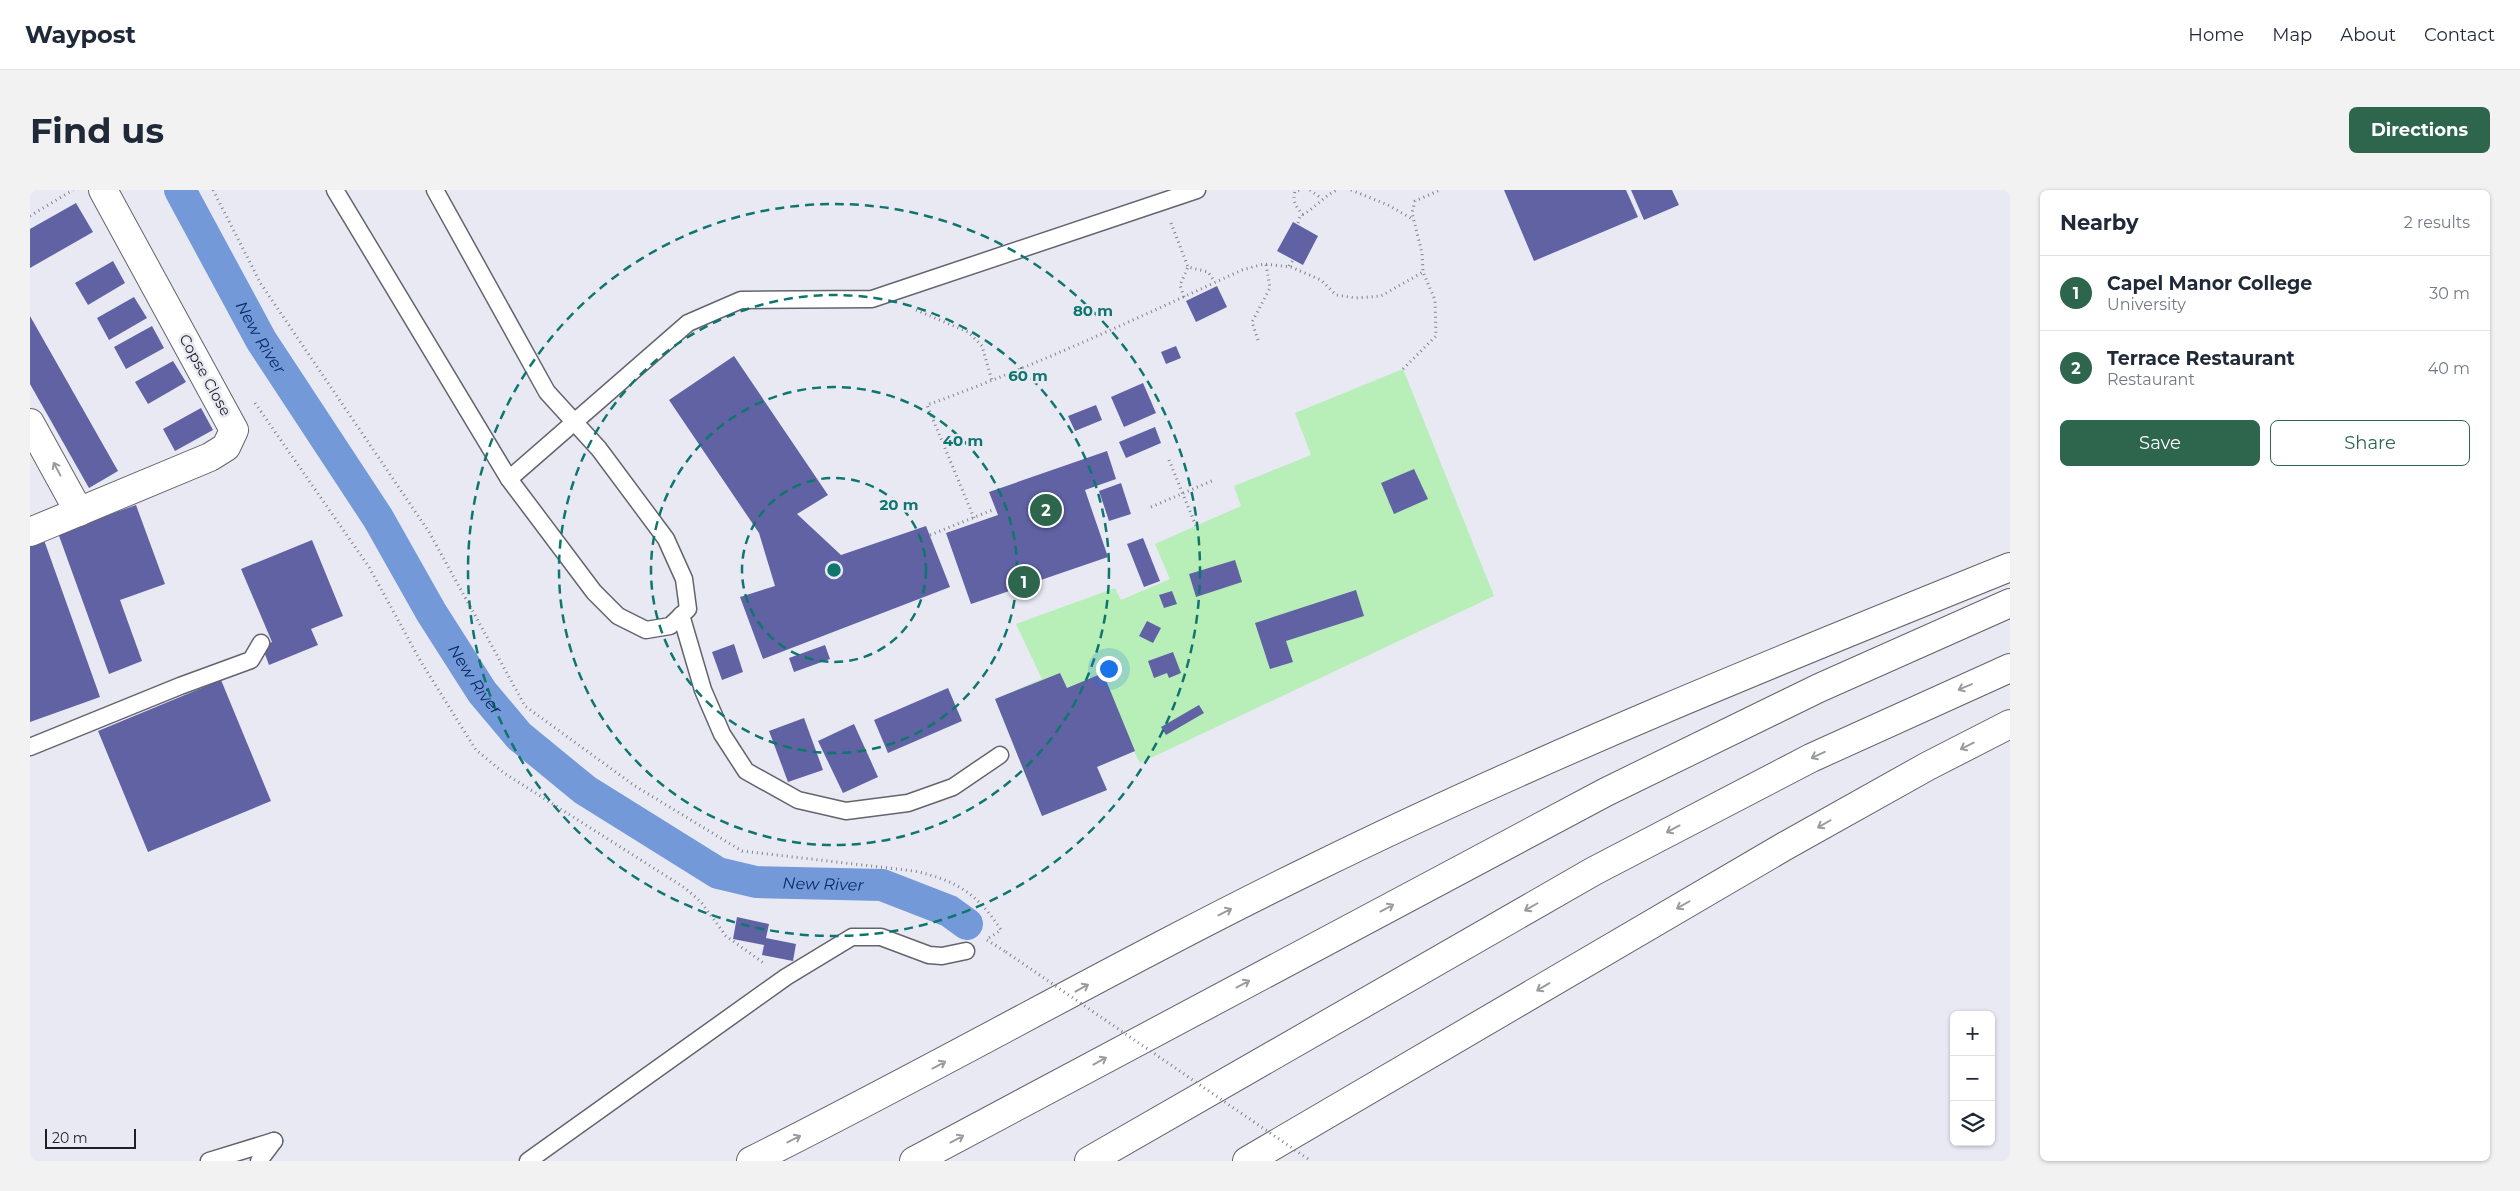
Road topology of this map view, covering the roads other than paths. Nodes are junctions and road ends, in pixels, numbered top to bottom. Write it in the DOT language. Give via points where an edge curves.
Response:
graph roads {
  1 [pos="103,190"];
  2 [pos="336,190"];
  3 [pos="435,190"];
  4 [pos="1197,190"];
  5 [pos="576,422"];
  6 [pos="30,423"];
  7 [pos="508,479"];
  8 [pos="79,512"];
  9 [pos="30,532"];
  10 [pos="2010,567"];
  11 [pos="2010,603"];
  12 [pos="681,615"];
  13 [pos="261,642"];
  14 [pos="2010,668"];
  15 [pos="2010,724"];
  16 [pos="30,746"];
  17 [pos="1000,756"];
  18 [pos="966,951"];
  19 [pos="209,1161"];
  20 [pos="259,1161"];
  21 [pos="528,1161"];
  22 [pos="751,1161"];
  23 [pos="914,1161"];
  24 [pos="1089,1161"];
  25 [pos="1247,1161"];
  1 -- 8 [label="main road, Copse Close" via="234,430 226,448 210,457"];
  2 -- 7 [label="lane"];
  3 -- 5 [label="lane" via="547,392"];
  4 -- 5 [label="lane" via="872,299 740,300 688,323"];
  5 -- 7 [label="lane"];
  5 -- 12 [label="lane" via="666,539 684,579 688,609"];
  8 -- 6 [label="main road, one-way"];
  7 -- 12 [label="lane" via="594,592 618,616 646,630 670,626"];
  8 -- 9 [label="main road, Copse Close"];
  22 -- 10 [label="main road, one-way" via="1223,913 1424,815 1766,666"];
  23 -- 11 [label="main road, one-way" via="1606,792 1819,688"];
  12 -- 17 [label="lane" via="703,690 727,741 746,771 798,800 846,811 908,803 953,787"];
  13 -- 16 [label="lane" via="251,660"];
  14 -- 24 [label="main road, one-way" via="1811,758 1594,870"];
  15 -- 25 [label="main road, one-way" via="1777,850"];
  18 -- 21 [label="lane" via="942,956 881,937 852,937 786,977"];
  19 -- 20 [label="lane" via="274,1141"];
}
